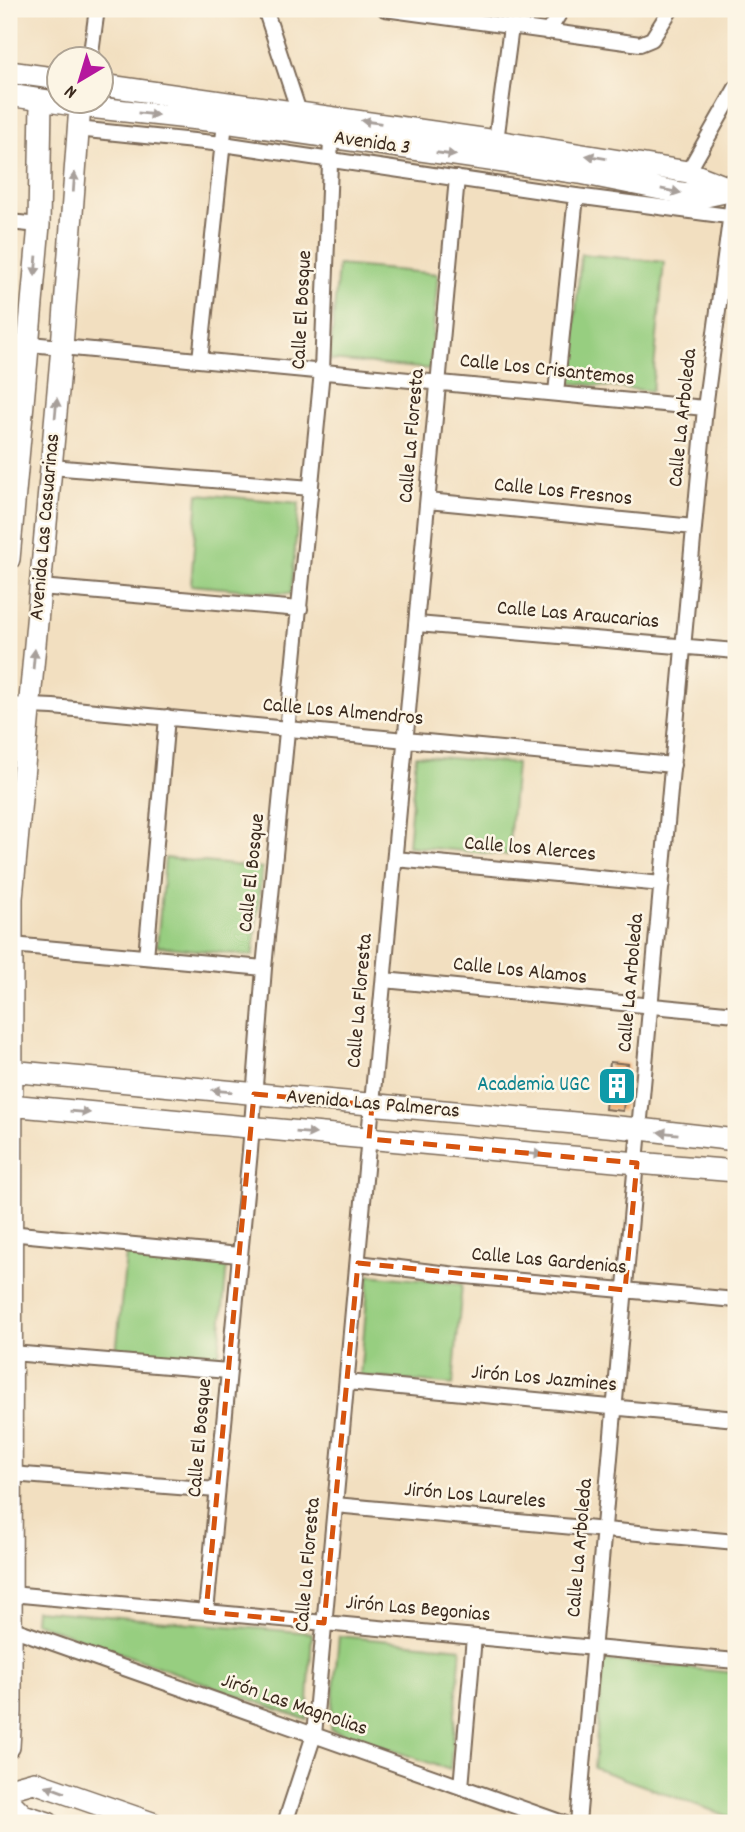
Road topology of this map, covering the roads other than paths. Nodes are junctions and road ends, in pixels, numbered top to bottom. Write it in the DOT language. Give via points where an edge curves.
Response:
graph roads {
  1 [pos="97,9"];
  2 [pos="265,9"];
  3 [pos="385,9"];
  4 [pos="562,9"];
  5 [pos="671,9"];
  6 [pos="468,15"];
  7 [pos="511,27"];
  8 [pos="548,32"];
  9 [pos="92,46"];
  10 [pos="9,72"];
  11 [pos="46,77"];
  12 [pos="116,87"];
  13 [pos="736,88"];
  14 [pos="9,95"];
  15 [pos="41,100"];
  16 [pos="46,101"];
  17 [pos="116,110"];
  18 [pos="299,112"];
  19 [pos="79,116"];
  20 [pos="225,122"];
  21 [pos="77,129"];
  22 [pos="496,141"];
  23 [pos="223,144"];
  24 [pos="331,148"];
  25 [pos="688,172"];
  26 [pos="457,178"];
  27 [pos="735,190"];
  28 [pos="576,196"];
  29 [pos="733,216"];
  30 [pos="9,222"];
  31 [pos="39,225"];
  32 [pos="19,343"];
  33 [pos="62,346"];
  34 [pos="200,360"];
  35 [pos="322,371"];
  36 [pos="439,382"];
  37 [pos="555,393"];
  38 [pos="705,408"];
  39 [pos="51,467"];
  40 [pos="311,488"];
  41 [pos="428,501"];
  42 [pos="694,527"];
  43 [pos="9,559"];
  44 [pos="40,587"];
  45 [pos="300,609"];
  46 [pos="417,624"];
  47 [pos="683,646"];
  48 [pos="736,651"];
  49 [pos="19,706"];
  50 [pos="167,717"];
  51 [pos="288,729"];
  52 [pos="406,740"];
  53 [pos="673,765"];
  54 [pos="395,859"];
  55 [pos="662,884"];
  56 [pos="12,945"];
  57 [pos="146,957"];
  58 [pos="264,968"];
  59 [pos="384,980"];
  60 [pos="651,1006"];
  61 [pos="736,1014"];
  62 [pos="10,1071"];
  63 [pos="254,1094"];
  64 [pos="10,1105"];
  65 [pos="372,1105"];
  66 [pos="251,1128"];
  67 [pos="640,1129"];
  68 [pos="369,1139"];
  69 [pos="736,1140"];
  70 [pos="637,1163"];
  71 [pos="736,1171"];
  72 [pos="10,1233"];
  73 [pos="239,1255"];
  74 [pos="358,1263"];
  75 [pos="625,1290"];
  76 [pos="736,1300"];
  77 [pos="12,1353"];
  78 [pos="228,1371"];
  79 [pos="347,1382"];
  80 [pos="615,1408"];
  81 [pos="736,1419"];
  82 [pos="11,1474"];
  83 [pos="217,1490"];
  84 [pos="335,1505"];
  85 [pos="603,1529"];
  86 [pos="736,1542"];
  87 [pos="11,1594"];
  88 [pos="206,1612"];
  89 [pos="324,1623"];
  90 [pos="11,1628"];
  91 [pos="474,1637"];
  92 [pos="593,1648"];
  93 [pos="736,1661"];
  94 [pos="314,1735"];
  95 [pos="9,1747"];
  96 [pos="461,1787"];
  97 [pos="9,1789"];
  98 [pos="9,1801"];
  99 [pos="48,1823"];
  100 [pos="152,1823"];
  101 [pos="285,1823"];
  102 [pos="563,1823"];
  103 [pos="578,1823"];
  1 -- 9 [label="street"];
  2 -- 18 [label="street"];
  3 -- 6 [label="street"];
  4 -- 8 [label="street"];
  5 -- 8 [label="street" via="652,39 640,44"];
  6 -- 7 [label="street"];
  7 -- 8 [label="street"];
  7 -- 22 [label="street"];
  10 -- 11 [label="street"];
  12 -- 18 [label="street, Avenida 3"];
  13 -- 25 [label="street"];
  14 -- 15 [label="street, Avenida 3"];
  15 -- 16 [label="street, Avenida 3"];
  15 -- 31 [label="street, Avenida Las Casuarinas"];
  17 -- 20 [label="street, Avenida 3, one-way"];
  22 -- 18 [label="street, Avenida 3, one-way"];
  19 -- 21 [label="street, Avenida Las Casuarinas"];
  20 -- 23 [label="street"];
  20 -- 24 [label="street, Avenida 3"];
  21 -- 23 [label="street"];
  33 -- 21 [label="street, Avenida Las Casuarinas, one-way"];
  25 -- 22 [label="street, Avenida 3, one-way"];
  23 -- 24 [label="street"];
  23 -- 34 [label="street"];
  24 -- 26 [label="street"];
  24 -- 27 [label="street, Avenida 3, one-way" via="580,173 706,196"];
  24 -- 35 [label="street, Calle El Bosque"];
  25 -- 27 [label="street, Avenida 3"];
  26 -- 28 [label="street"];
  26 -- 36 [label="street, Calle La Floresta"];
  27 -- 29 [label="street, Calle La Arboleda"];
  28 -- 29 [label="street"];
  28 -- 37 [label="street"];
  29 -- 38 [label="street, Calle La Arboleda"];
  30 -- 31 [label="street"];
  31 -- 32 [label="street, Avenida Las Casuarinas, one-way"];
  32 -- 33 [label="street, Calle Los Crisantemos"];
  32 -- 43 [label="street, Avenida Las Casuarinas"];
  33 -- 34 [label="street, Calle Los Crisantemos"];
  39 -- 33 [label="street, Avenida Las Casuarinas, one-way"];
  34 -- 35 [label="street, Calle Los Crisantemos"];
  35 -- 36 [label="street, Calle Los Crisantemos"];
  35 -- 40 [label="street, Calle El Bosque"];
  36 -- 37 [label="street, Calle Los Crisantemos"];
  36 -- 41 [label="street, Calle La Floresta"];
  37 -- 38 [label="street, Calle Los Crisantemos"];
  38 -- 42 [label="street, Calle La Arboleda"];
  39 -- 40 [label="street"];
  39 -- 44 [label="street, Avenida Las Casuarinas"];
  40 -- 45 [label="street, Calle El Bosque"];
  41 -- 42 [label="street, Calle Los Fresnos"];
  41 -- 46 [label="street, Calle La Floresta"];
  42 -- 47 [label="street, Calle La Arboleda"];
  44 -- 45 [label="street"];
  49 -- 44 [label="street, Avenida Las Casuarinas, one-way"];
  45 -- 51 [label="street, Calle El Bosque"];
  46 -- 47 [label="street, Calle Las Araucarias"];
  46 -- 52 [label="street, Calle La Floresta"];
  47 -- 48 [label="street, Calle Las Araucarias"];
  47 -- 53 [label="street, Calle La Arboleda"];
  49 -- 50 [label="street, Calle Los Almendros"];
  49 -- 56 [label="street, Avenida Las Casuarinas"];
  50 -- 51 [label="street, Calle Los Almendros"];
  50 -- 57 [label="street"];
  51 -- 52 [label="street, Calle Los Almendros"];
  51 -- 58 [label="street, Calle El Bosque"];
  52 -- 53 [label="street, Calle Los Almendros"];
  52 -- 54 [label="street, Calle La Floresta"];
  53 -- 55 [label="street, Calle La Arboleda"];
  54 -- 55 [label="street, Calle los Alerces"];
  54 -- 59 [label="street, Calle La Floresta"];
  55 -- 60 [label="street, Calle La Arboleda"];
  56 -- 57 [label="street"];
  56 -- 62 [label="street, Avenida Las Casuarinas"];
  57 -- 58 [label="street"];
  58 -- 63 [label="street, Calle El Bosque"];
  59 -- 60 [label="street, Calle Los Alamos"];
  59 -- 65 [label="street, Calle La Floresta"];
  60 -- 61 [label="street, Calle Los Alamos"];
  60 -- 67 [label="street, Calle La Arboleda"];
  63 -- 62 [label="street, Avenida Las Palmeras, one-way"];
  62 -- 64 [label="street, Avenida Las Casuarinas"];
  63 -- 65 [label="street, Avenida Las Palmeras"];
  63 -- 66 [label="street, Calle El Bosque"];
  64 -- 66 [label="street, Avenida Las Palmeras, one-way"];
  64 -- 72 [label="street, Avenida Las Casuarinas"];
  65 -- 67 [label="street, Avenida Las Palmeras"];
  65 -- 68 [label="street, Calle La Floresta"];
  66 -- 68 [label="street, Avenida Las Palmeras, one-way"];
  66 -- 73 [label="street, Calle El Bosque"];
  69 -- 67 [label="street, Avenida Las Palmeras, one-way"];
  67 -- 70 [label="street, Calle La Arboleda"];
  68 -- 70 [label="street, Avenida Las Palmeras, one-way"];
  68 -- 74 [label="street, Calle La Floresta"];
  70 -- 71 [label="street, Avenida Las Palmeras"];
  70 -- 75 [label="street, Calle La Arboleda"];
  72 -- 73 [label="street"];
  72 -- 77 [label="street, Avenida Las Casuarinas"];
  73 -- 78 [label="street, Calle El Bosque"];
  74 -- 75 [label="street, Calle Las Gardenias"];
  74 -- 79 [label="street, Calle La Floresta"];
  75 -- 76 [label="street, Calle Las Gardenias"];
  75 -- 80 [label="street, Calle La Arboleda"];
  77 -- 78 [label="street"];
  77 -- 82 [label="street, Avenida Las Casuarinas"];
  78 -- 83 [label="street, Calle El Bosque"];
  79 -- 80 [label="street, Jirón Los Jazmines"];
  79 -- 84 [label="street, Calle La Floresta"];
  80 -- 81 [label="street, Jirón Los Jazmines"];
  80 -- 85 [label="street, Calle La Arboleda"];
  82 -- 83 [label="street"];
  82 -- 87 [label="street, Avenida Las Casuarinas"];
  83 -- 88 [label="street, Calle El Bosque"];
  84 -- 85 [label="street, Jirón Los Laureles"];
  84 -- 89 [label="street, Calle La Floresta"];
  85 -- 86 [label="street, Jirón Los Laureles"];
  85 -- 92 [label="street, Calle La Arboleda"];
  87 -- 88 [label="street, Jirón Las Begonias"];
  87 -- 90 [label="street, Avenida Las Casuarinas"];
  88 -- 89 [label="street, Jirón Las Begonias"];
  89 -- 91 [label="street, Jirón Las Begonias"];
  89 -- 94 [label="street, Calle La Floresta"];
  90 -- 94 [label="street, Jirón Las Magnolias"];
  90 -- 95 [label="street, Avenida Las Casuarinas"];
  91 -- 92 [label="street, Jirón Las Begonias"];
  91 -- 96 [label="street"];
  92 -- 93 [label="street, Jirón Las Begonias"];
  92 -- 103 [label="street, Calle La Arboleda"];
  94 -- 96 [label="street, Jirón Las Magnolias"];
  94 -- 101 [label="street, Calle La Floresta"];
  96 -- 102 [label="street, Jirón Las Magnolias"];
  100 -- 97 [label="street, one-way" via="34,1782"];
  98 -- 99 [label="street" via="23,1815"];
}
